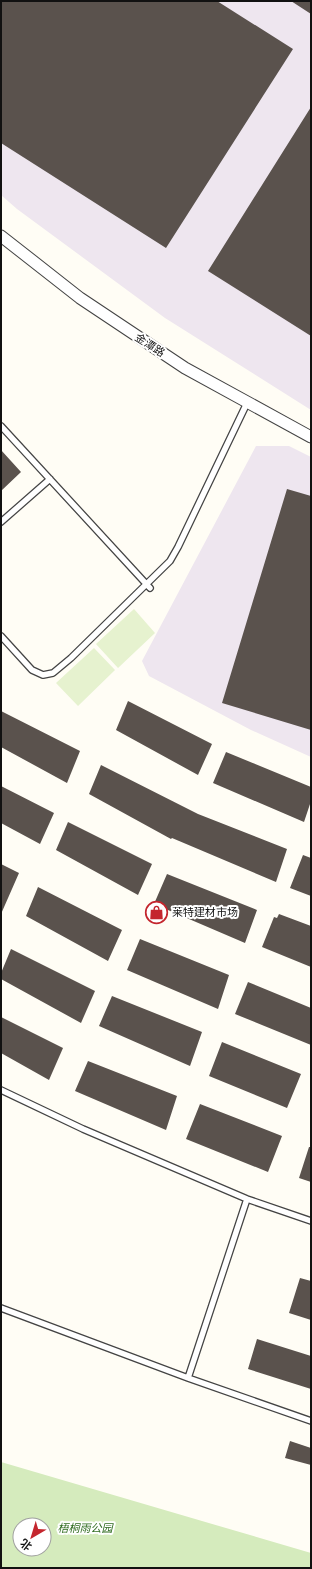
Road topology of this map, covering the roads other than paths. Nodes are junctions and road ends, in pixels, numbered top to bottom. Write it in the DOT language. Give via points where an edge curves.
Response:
graph roads {
  1 [pos="1,236"];
  2 [pos="247,403"];
  3 [pos="1,426"];
  4 [pos="311,437"];
  5 [pos="50,479"];
  6 [pos="1,522"];
  7 [pos="148,586"];
  8 [pos="1,636"];
  9 [pos="1,1090"];
  10 [pos="247,1199"];
  11 [pos="311,1221"];
  12 [pos="1,1308"];
  13 [pos="188,1378"];
  14 [pos="311,1421"];
  1 -- 2 [label="street, 金潭路" via="80,298 185,368"];
  2 -- 4 [label="street, 金潭路"];
  2 -- 7 [label="lane" via="178,547 170,561"];
  3 -- 5 [label="lane"];
  5 -- 6 [label="lane"];
  5 -- 7 [label="lane"];
  7 -- 8 [label="lane" via="53,673 43,675 32,670"];
  9 -- 10 [label="lane"];
  10 -- 11 [label="lane"];
  10 -- 13 [label="lane"];
  12 -- 13 [label="lane"];
  13 -- 14 [label="lane"];
}
